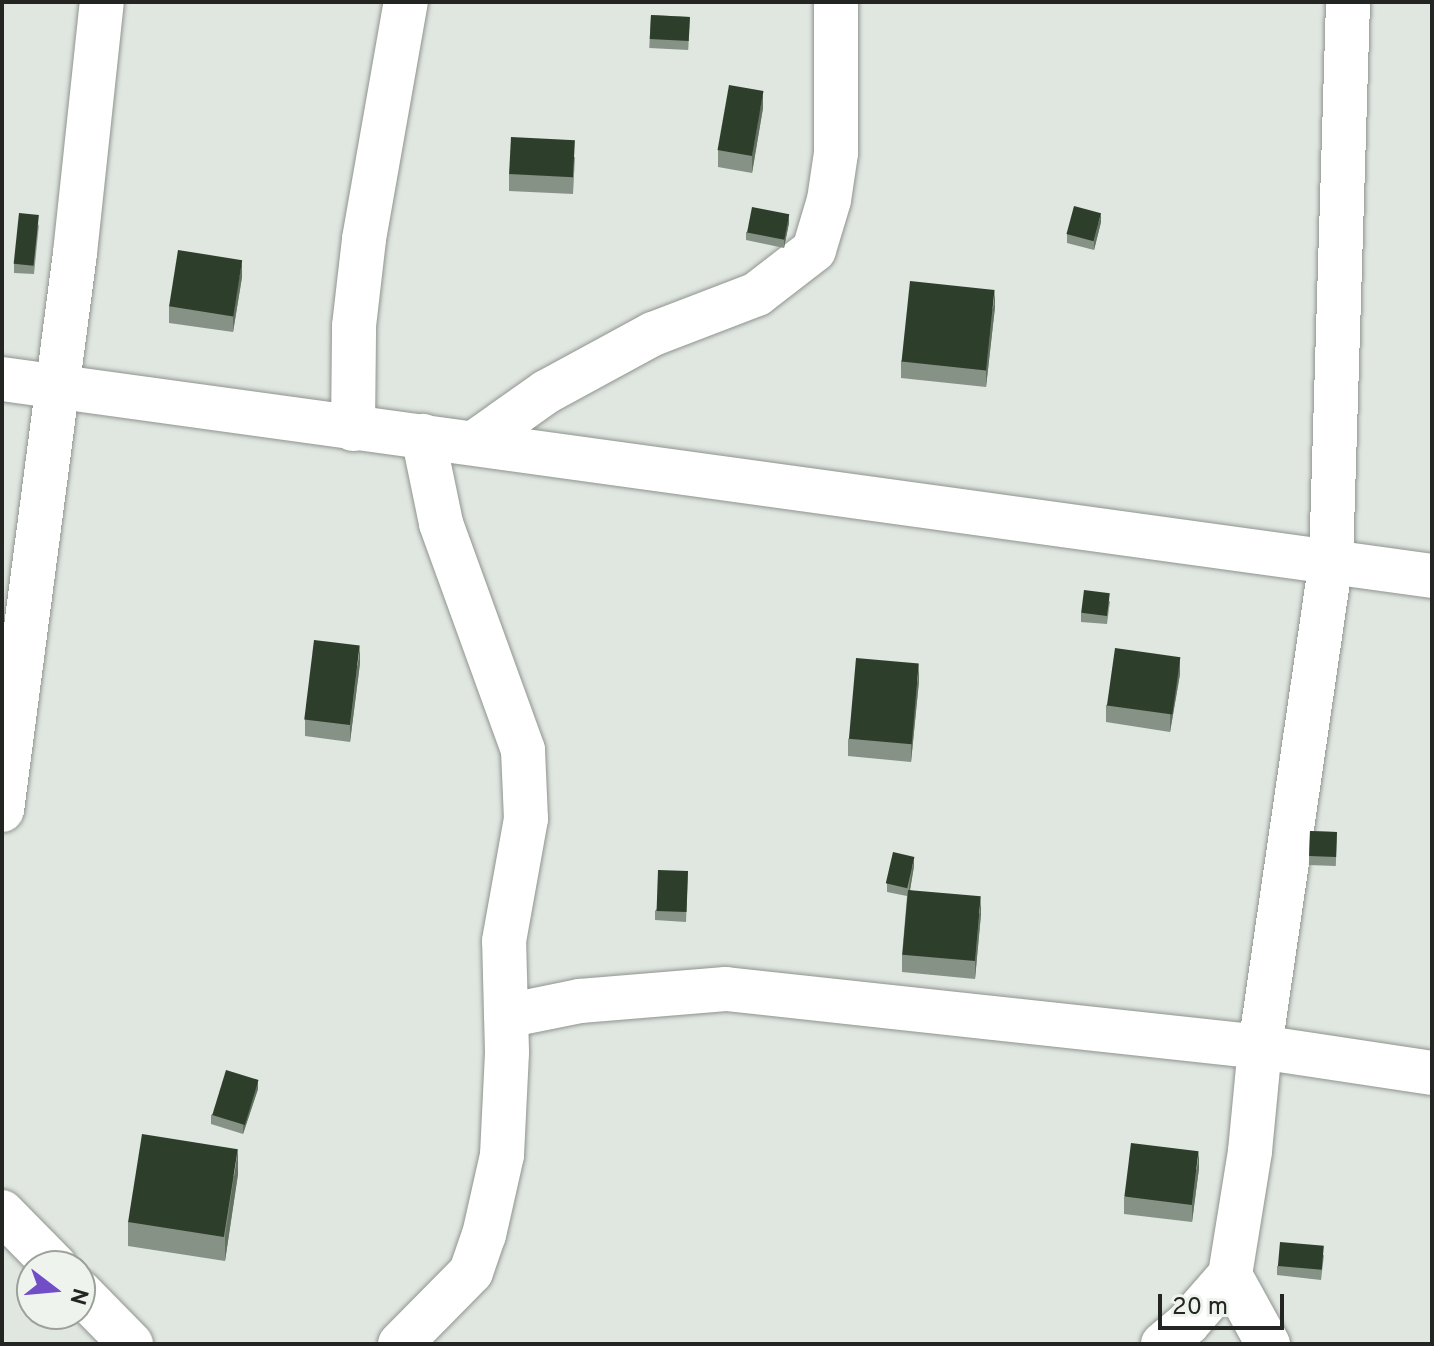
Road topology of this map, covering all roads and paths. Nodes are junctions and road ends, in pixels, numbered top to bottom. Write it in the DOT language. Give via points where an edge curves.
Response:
graph roads {
  1 [pos="102,2"];
  2 [pos="406,2"];
  3 [pos="836,2"];
  4 [pos="1348,2"];
  5 [pos="2,379"];
  6 [pos="58,387"];
  7 [pos="353,429"];
  8 [pos="423,436"];
  9 [pos="474,443"];
  10 [pos="1331,562"];
  11 [pos="1432,576"];
  12 [pos="2,810"];
  13 [pos="506,1016"];
  14 [pos="1260,1047"];
  15 [pos="1432,1073"];
  16 [pos="2,1212"];
  17 [pos="39,1250"];
  18 [pos="1230,1275"];
  19 [pos="96,1308"];
  20 [pos="131,1344"];
  21 [pos="400,1344"];
  22 [pos="1163,1344"];
  23 [pos="1268,1344"];
  1 -- 6 [label="street"];
  2 -- 7 [label="street" via="364,239 354,326"];
  3 -- 9 [label="street" via="836,153 814,250 757,294 653,334 546,392"];
  4 -- 10 [label="street"];
  5 -- 6 [label="street"];
  6 -- 7 [label="street"];
  6 -- 12 [label="street"];
  7 -- 8 [label="street"];
  8 -- 9 [label="street"];
  8 -- 13 [label="street" via="441,523 523,750 526,819 504,941"];
  9 -- 10 [label="street"];
  10 -- 11 [label="street"];
  10 -- 14 [label="street"];
  13 -- 14 [label="street" via="580,1001 726,989"];
  13 -- 21 [label="street" via="502,1155 484,1235 471,1272"];
  14 -- 15 [label="street"];
  14 -- 18 [label="street"];
  16 -- 17 [label="street"];
  18 -- 22 [label="street"];
  18 -- 23 [label="street"];
  19 -- 20 [label="street"];
}
